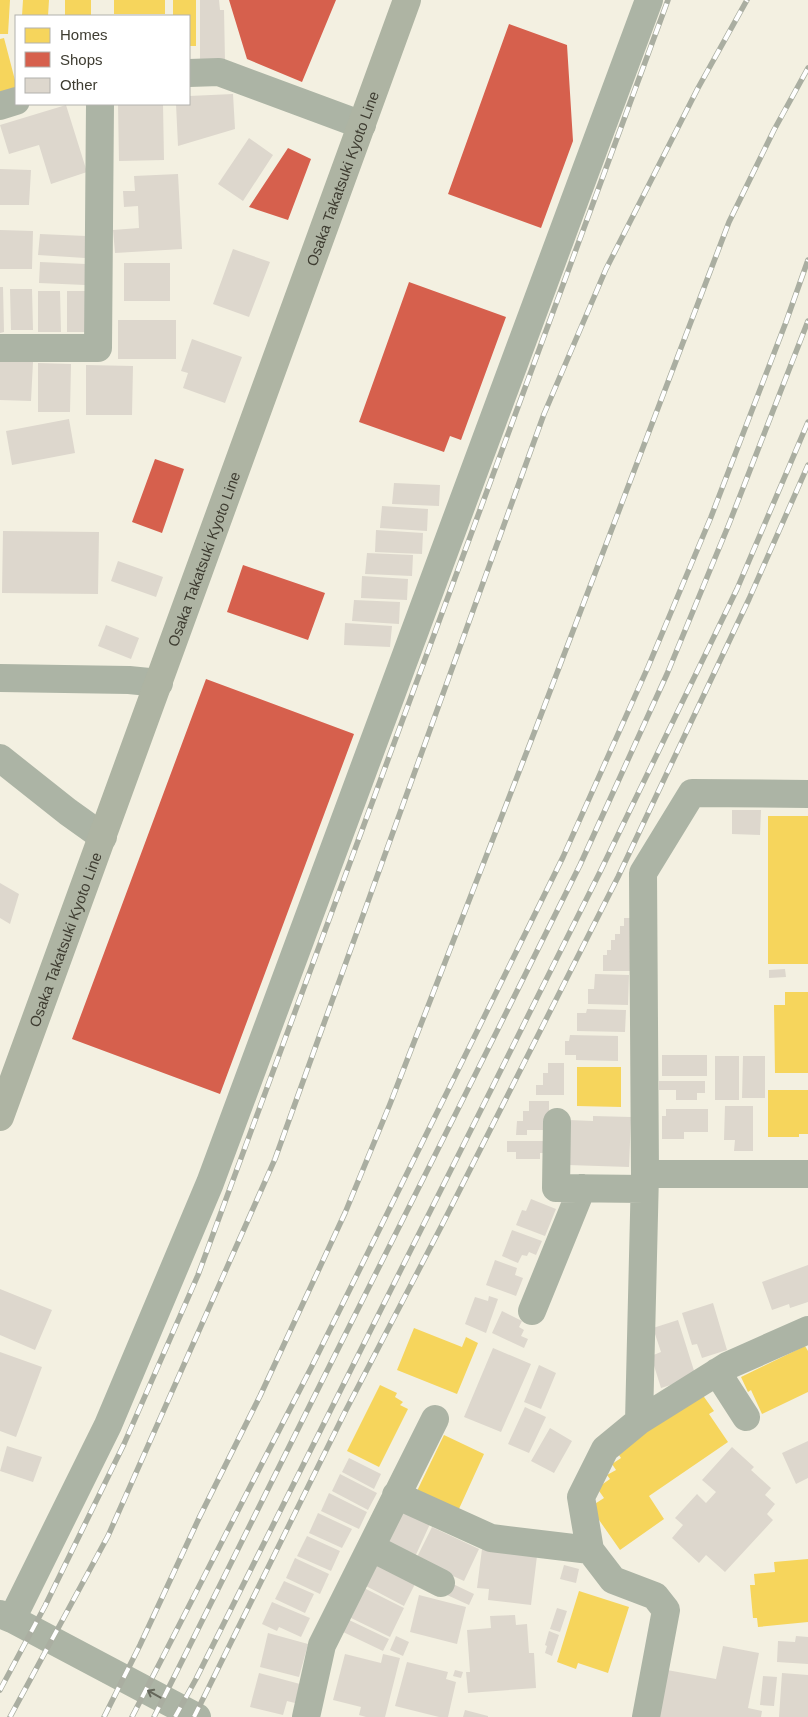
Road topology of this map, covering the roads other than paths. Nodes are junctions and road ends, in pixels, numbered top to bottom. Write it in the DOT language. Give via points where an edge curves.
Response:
graph roads {
  1 [pos="406,0"];
  2 [pos="649,0"];
  3 [pos="190,72"];
  4 [pos="15,100"];
  5 [pos="100,105"];
  6 [pos="0,106"];
  7 [pos="362,125"];
  8 [pos="0,348"];
  9 [pos="0,678"];
  10 [pos="159,683"];
  11 [pos="0,758"];
  12 [pos="808,794"];
  13 [pos="103,837"];
  14 [pos="1,1114"];
  15 [pos="557,1122"];
  16 [pos="808,1174"];
  17 [pos="644,1181"];
  18 [pos="582,1188"];
  19 [pos="532,1311"];
  20 [pos="808,1330"];
  21 [pos="717,1372"];
  22 [pos="746,1417"];
  23 [pos="435,1419"];
  24 [pos="639,1421"];
  25 [pos="396,1495"];
  26 [pos="372,1548"];
  27 [pos="590,1550"];
  28 [pos="441,1583"];
  29 [pos="6,1617"];
  30 [pos="197,1717"];
  31 [pos="306,1717"];
  32 [pos="646,1717"];
  1 -- 7 [label="main road, Osaka Takatsuki Kyoto Line"];
  2 -- 29 [label="street" via="210,1184 108,1425"];
  3 -- 7 [label="street" via="219,72"];
  4 -- 6 [label="street"];
  5 -- 8 [label="street" via="98,348"];
  7 -- 10 [label="main road, Osaka Takatsuki Kyoto Line"];
  9 -- 10 [label="street"];
  10 -- 13 [label="main road, Osaka Takatsuki Kyoto Line"];
  11 -- 13 [label="street"];
  12 -- 17 [label="street" via="692,793 643,873"];
  13 -- 14 [label="main road, Osaka Takatsuki Kyoto Line"];
  15 -- 18 [label="street" via="556,1188"];
  16 -- 17 [label="street"];
  17 -- 18 [label="street"];
  17 -- 24 [label="street"];
  18 -- 19 [label="street"];
  20 -- 21 [label="street"];
  21 -- 22 [label="street"];
  21 -- 24 [label="street"];
  23 -- 25 [label="street"];
  24 -- 27 [label="street" via="605,1449 581,1497"];
  25 -- 26 [label="street"];
  25 -- 27 [label="street" via="491,1538"];
  26 -- 28 [label="street"];
  26 -- 31 [label="street" via="322,1645"];
  27 -- 32 [label="street" via="613,1580 654,1596 666,1610"];
  30 -- 29 [label="street, one-way"];
}
